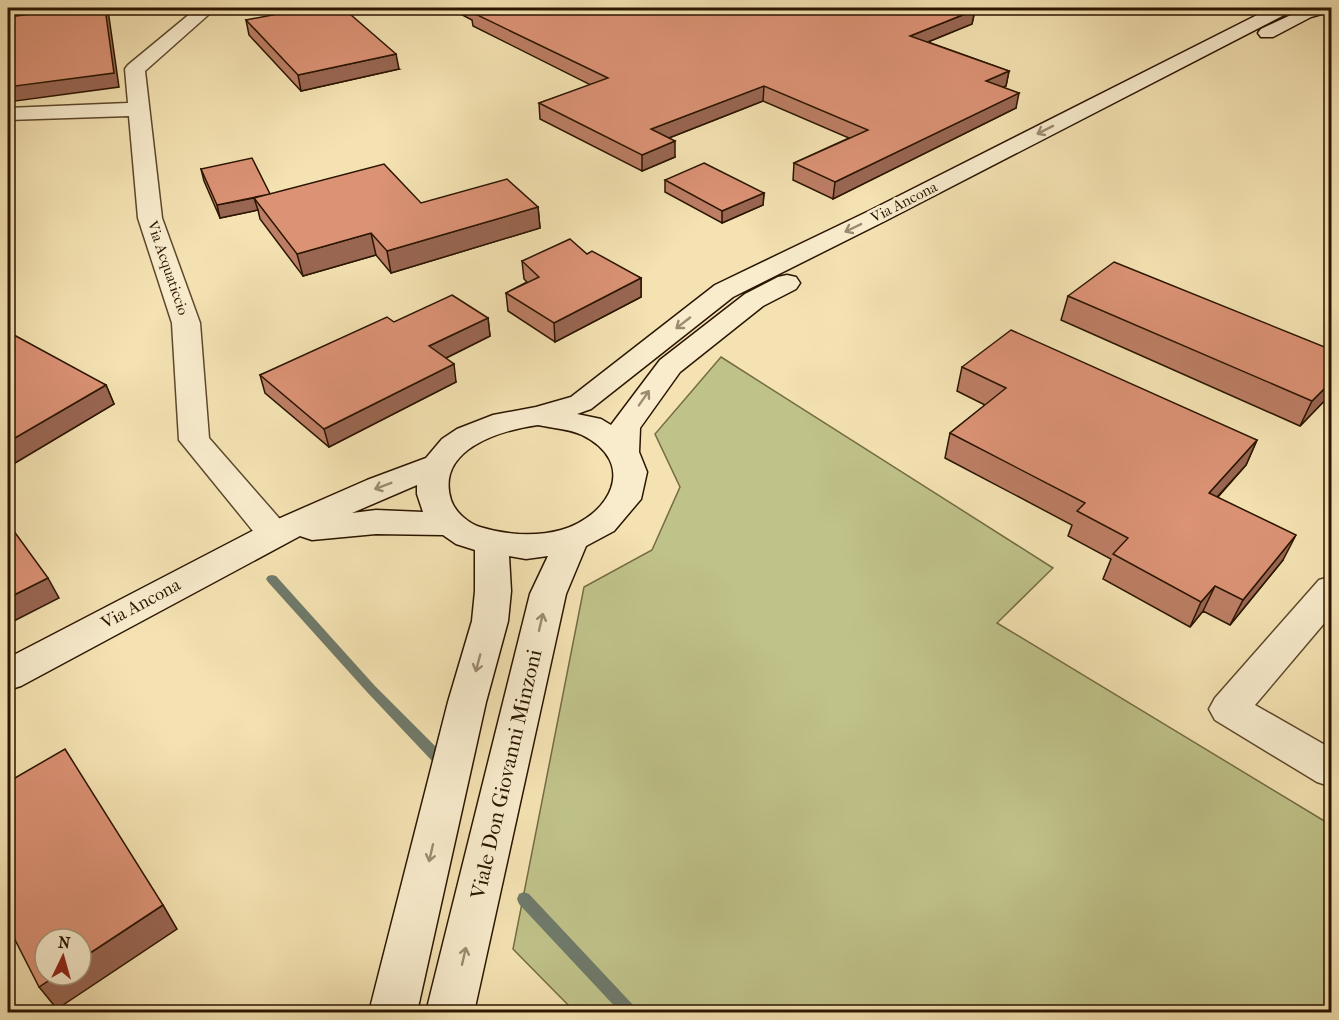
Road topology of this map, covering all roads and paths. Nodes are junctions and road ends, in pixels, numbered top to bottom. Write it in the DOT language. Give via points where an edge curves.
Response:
graph roads {
  1 [pos="207,8"];
  2 [pos="225,8"];
  3 [pos="1284,8"];
  4 [pos="1325,8"];
  5 [pos="182,28"];
  6 [pos="140,109"];
  7 [pos="8,114"];
  8 [pos="538,416"];
  9 [pos="624,451"];
  10 [pos="438,465"];
  11 [pos="450,524"];
  12 [pos="274,534"];
  13 [pos="572,540"];
  14 [pos="492,544"];
  15 [pos="1332,589"];
  16 [pos="8,675"];
  17 [pos="1332,770"];
  18 [pos="393,1012"];
  19 [pos="450,1012"];
  1 -- 5 [label="main road, Via Acquaticcio"];
  2 -- 5 [label="main road"];
  3 -- 8 [label="main road, Via Ancona, one-way" via="724,291 581,403"];
  9 -- 4 [label="main road, Via Ancona, one-way" via="625,427 670,366 754,300 1305,13"];
  5 -- 6 [label="main road, Via Acquaticcio" via="135,69"];
  6 -- 7 [label="main road"];
  6 -- 12 [label="main road, Via Acquaticcio" via="150,218 186,323 194,440"];
  8 -- 9 [label="main road" via="580,422 613,439"];
  8 -- 10 [label="main road" via="507,420 478,430 461,440"];
  9 -- 13 [label="main road" via="632,478 621,507 609,520"];
  10 -- 11 [label="main road" via="433,496"];
  10 -- 12 [label="main road, Via Ancona, one-way"];
  11 -- 12 [label="main road, Via Ancona" via="343,524"];
  11 -- 14 [label="main road" via="468,536"];
  12 -- 16 [label="main road, Via Ancona"];
  13 -- 14 [label="main road" via="546,546"];
  19 -- 13 [label="main road, Viale Don Giovanni Minzoni, one-way" via="548,594"];
  14 -- 18 [label="main road, one-way" via="490,621"];
  15 -- 17 [label="main road" via="1229,709"];
}
